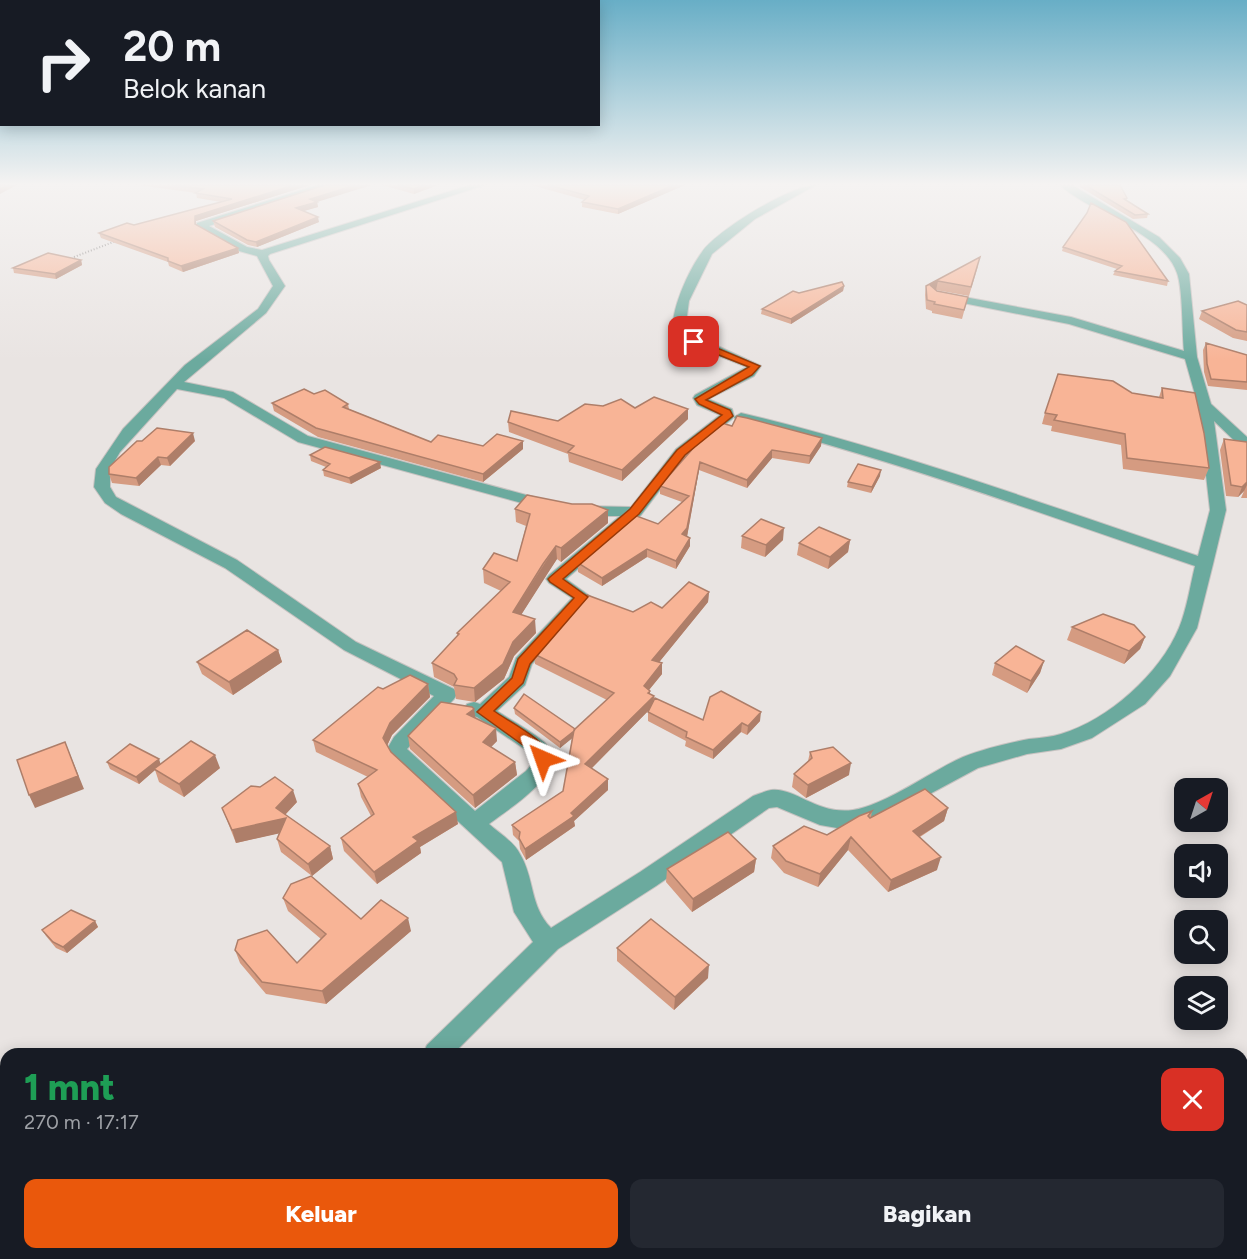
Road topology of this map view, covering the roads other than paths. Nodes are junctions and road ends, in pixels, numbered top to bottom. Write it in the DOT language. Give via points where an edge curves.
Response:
graph roads {
  1 [pos="234,244"];
  2 [pos="296,244"];
  3 [pos="718,244"];
  4 [pos="1160,244"];
  5 [pos="264,254"];
  6 [pos="936,295"];
  7 [pos="1191,357"];
  8 [pos="174,384"];
  9 [pos="1205,405"];
  10 [pos="728,414"];
  11 [pos="1247,445"];
  12 [pos="634,512"];
  13 [pos="1205,564"];
  14 [pos="438,703"];
  15 [pos="484,712"];
  16 [pos="475,823"];
  17 [pos="549,942"];
  18 [pos="442,1048"];
  1 -- 5 [label="street"];
  2 -- 5 [label="street"];
  3 -- 10 [label="street" via="707,252 683,301 678,326 679,333 694,342 755,366 700,399"];
  4 -- 7 [label="street" via="1183,274"];
  5 -- 8 [label="street" via="263,260 279,286 276,293 262,311"];
  6 -- 7 [label="street" via="1071,321"];
  7 -- 9 [label="street"];
  8 -- 12 [label="street" via="228,395 303,439 451,481 568,509"];
  8 -- 14 [label="street" via="128,432 103,469 102,487 110,500 231,564 350,646 447,694"];
  9 -- 11 [label="street"];
  9 -- 13 [label="street" via="1218,510"];
  10 -- 12 [label="street" via="681,452"];
  10 -- 13 [label="street" via="898,459"];
  12 -- 15 [label="street" via="555,579 582,597 523,662 518,680"];
  13 -- 17 [label="street" via="1188,628 1163,672 1138,699 1085,733 972,762 858,818 820,817 771,798"];
  14 -- 15 [label="street"];
  14 -- 16 [label="street" via="397,749 402,758"];
  15 -- 16 [label="street" via="536,747 543,759 533,777"];
  16 -- 17 [label="street" via="511,857 525,910"];
  17 -- 18 [label="street"];
}
